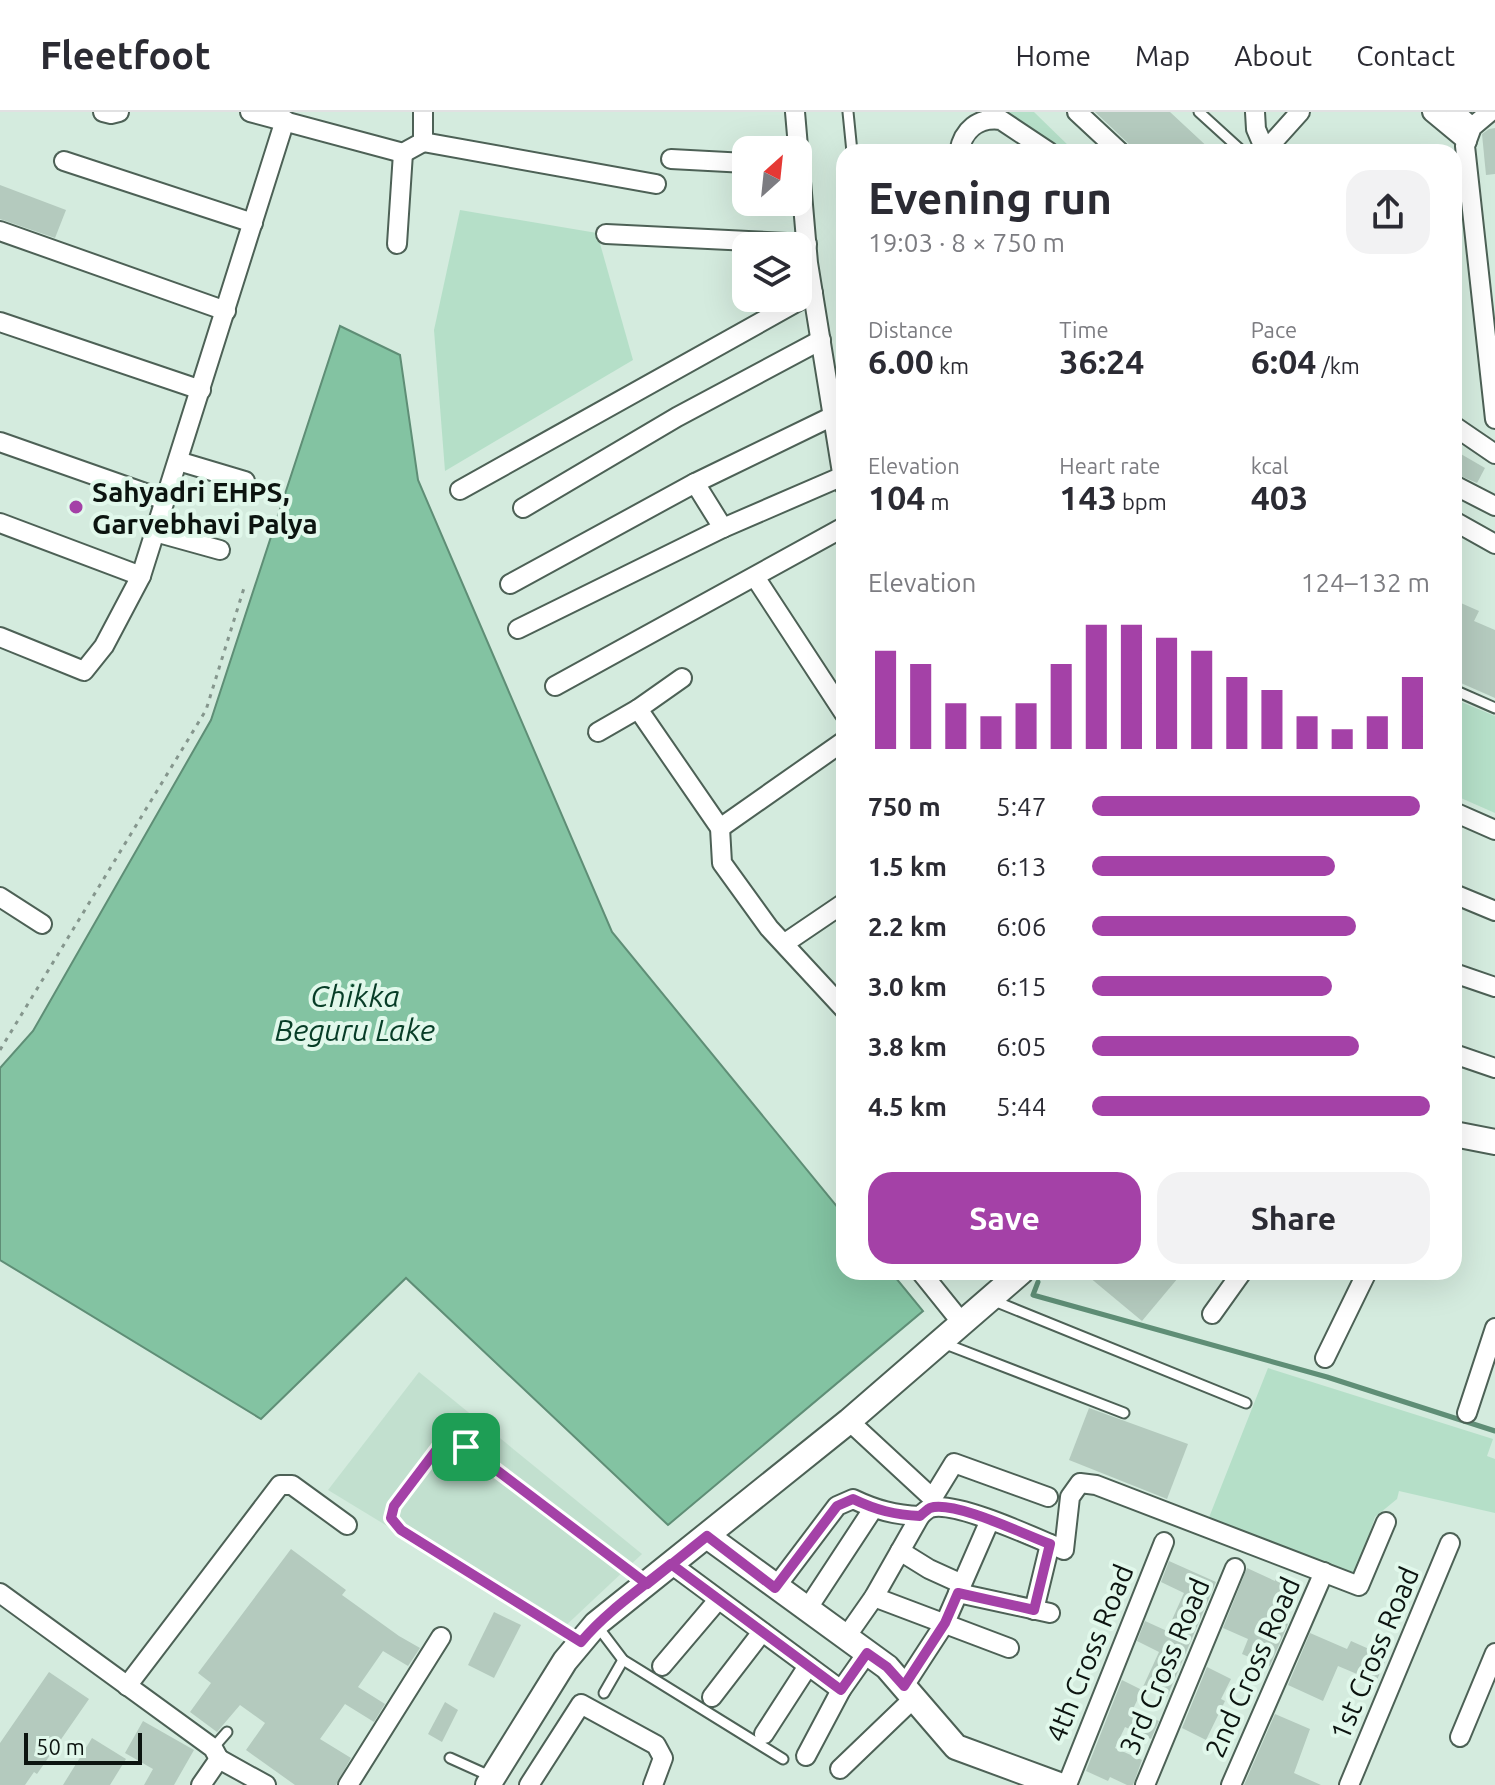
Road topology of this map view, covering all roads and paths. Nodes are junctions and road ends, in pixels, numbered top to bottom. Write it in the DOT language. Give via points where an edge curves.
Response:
graph roads {
  1 [pos="103,112"];
  2 [pos="119,112"];
  3 [pos="250,112"];
  4 [pos="423,112"];
  5 [pos="795,112"];
  6 [pos="848,112"];
  7 [pos="1077,112"];
  8 [pos="1199,112"];
  9 [pos="1255,112"];
  10 [pos="1300,112"];
  11 [pos="1432,112"];
  12 [pos="1455,112"];
  13 [pos="1490,112"];
  14 [pos="285,120"];
  15 [pos="1469,134"];
  16 [pos="797,136"];
  17 [pos="423,142"];
  18 [pos="851,144"];
  19 [pos="961,144"];
  20 [pos="1037,144"];
  21 [pos="1111,144"];
  22 [pos="1234,144"];
  23 [pos="1261,144"];
  24 [pos="1270,144"];
  25 [pos="403,153"];
  26 [pos="671,159"];
  27 [pos="64,161"];
  28 [pos="732,162"];
  29 [pos="656,184"];
  30 [pos="253,223"];
  31 [pos="0,231"];
  32 [pos="606,234"];
  33 [pos="732,240"];
  34 [pos="397,244"];
  35 [pos="812,285"];
  36 [pos="813,293"];
  37 [pos="226,311"];
  38 [pos="0,322"];
  39 [pos="821,340"];
  40 [pos="201,390"];
  41 [pos="833,416"];
  42 [pos="1495,419"];
  43 [pos="1462,431"];
  44 [pos="836,436"];
  45 [pos="0,442"];
  46 [pos="1495,454"];
  47 [pos="178,461"];
  48 [pos="245,481"];
  49 [pos="695,483"];
  50 [pos="836,484"];
  51 [pos="1462,489"];
  52 [pos="460,490"];
  53 [pos="165,500"];
  54 [pos="1495,506"];
  55 [pos="523,508"];
  56 [pos="0,523"];
  57 [pos="1462,525"];
  58 [pos="723,528"];
  59 [pos="836,531"];
  60 [pos="155,532"];
  61 [pos="1495,544"];
  62 [pos="220,550"];
  63 [pos="141,576"];
  64 [pos="755,577"];
  65 [pos="510,584"];
  66 [pos="244,588"];
  67 [pos="518,629"];
  68 [pos="0,637"];
  69 [pos="682,678"];
  70 [pos="555,686"];
  71 [pos="1462,694"];
  72 [pos="836,701"];
  73 [pos="1495,708"];
  74 [pos="638,709"];
  75 [pos="598,732"];
  76 [pos="836,747"];
  77 [pos="1462,816"];
  78 [pos="720,828"];
  79 [pos="1495,830"];
  80 [pos="0,897"];
  81 [pos="1462,897"];
  82 [pos="836,908"];
  83 [pos="1495,911"];
  84 [pos="42,924"];
  85 [pos="785,943"];
  86 [pos="1462,976"];
  87 [pos="1495,987"];
  88 [pos="836,1000"];
  89 [pos="0,1050"];
  90 [pos="1462,1057"];
  91 [pos="1495,1068"];
  92 [pos="1462,1136"];
  93 [pos="1495,1142"];
  94 [pos="927,1280"];
  95 [pos="1013,1280"];
  96 [pos="1236,1280"];
  97 [pos="1363,1280"];
  98 [pos="992,1300"];
  99 [pos="1212,1314"];
  100 [pos="962,1323"];
  101 [pos="1495,1328"];
  102 [pos="940,1342"];
  103 [pos="1325,1358"];
  104 [pos="1246,1403"];
  105 [pos="1124,1413"];
  106 [pos="1467,1413"];
  107 [pos="849,1421"];
  108 [pos="1048,1497"];
  109 [pos="873,1509"];
  110 [pos="920,1516"];
  111 [pos="990,1520"];
  112 [pos="1386,1522"];
  113 [pos="347,1525"];
  114 [pos="707,1536"];
  115 [pos="1164,1542"];
  116 [pos="1450,1543"];
  117 [pos="1050,1544"];
  118 [pos="900,1551"];
  119 [pos="671,1564"];
  120 [pos="1235,1568"];
  121 [pos="1324,1572"];
  122 [pos="647,1584"];
  123 [pos="775,1588"];
  124 [pos="960,1588"];
  125 [pos="0,1593"];
  126 [pos="874,1597"];
  127 [pos="718,1600"];
  128 [pos="806,1611"];
  129 [pos="945,1623"];
  130 [pos="762,1632"];
  131 [pos="588,1633"];
  132 [pos="441,1637"];
  133 [pos="846,1637"];
  134 [pos="1009,1648"];
  135 [pos="867,1653"];
  136 [pos="1495,1653"];
  137 [pos="623,1660"];
  138 [pos="662,1666"];
  139 [pos="808,1666"];
  140 [pos="127,1686"];
  141 [pos="841,1690"];
  142 [pos="909,1692"];
  143 [pos="604,1693"];
  144 [pos="543,1695"];
  145 [pos="712,1697"];
  146 [pos="574,1713"];
  147 [pos="227,1732"];
  148 [pos="764,1734"];
  149 [pos="1460,1737"];
  150 [pos="216,1754"];
  151 [pos="806,1756"];
  152 [pos="450,1758"];
  153 [pos="783,1759"];
  154 [pos="840,1769"];
  155 [pos="490,1781"];
  156 [pos="1045,1783"];
  157 [pos="201,1785"];
  158 [pos="266,1785"];
  159 [pos="348,1785"];
  160 [pos="529,1785"];
  161 [pos="653,1785"];
  162 [pos="1067,1785"];
  163 [pos="1145,1785"];
  164 [pos="1231,1785"];
  165 [pos="1349,1785"];
  1 -- 2 [label="street"];
  3 -- 14 [label="street"];
  4 -- 17 [label="street"];
  5 -- 16 [label="street"];
  6 -- 18 [label="lane"];
  7 -- 21 [label="street"];
  8 -- 22 [label="lane"];
  9 -- 23 [label="street"];
  10 -- 24 [label="street"];
  11 -- 15 [label="street"];
  12 -- 15 [label="street"];
  13 -- 15 [label="street"];
  14 -- 25 [label="street"];
  14 -- 30 [label="street"];
  15 -- 42 [label="street" via="1465,146"];
  17 -- 25 [label="street"];
  17 -- 29 [label="street"];
  19 -- 20 [label="street" via="971,127 993,119"];
  25 -- 34 [label="street"];
  26 -- 28 [label="street"];
  27 -- 30 [label="street"];
  30 -- 37 [label="street"];
  31 -- 37 [label="street"];
  32 -- 33 [label="street"];
  35 -- 36 [label="street"];
  36 -- 39 [label="street"];
  36 -- 52 [label="street"];
  37 -- 40 [label="street"];
  38 -- 40 [label="street"];
  39 -- 41 [label="street"];
  39 -- 55 [label="street"];
  40 -- 47 [label="street"];
  41 -- 44 [label="street"];
  41 -- 49 [label="street"];
  43 -- 46 [label="street"];
  45 -- 53 [label="street"];
  47 -- 48 [label="street"];
  47 -- 53 [label="street"];
  49 -- 58 [label="street"];
  49 -- 65 [label="street"];
  50 -- 58 [label="street"];
  51 -- 54 [label="street"];
  53 -- 60 [label="street"];
  56 -- 63 [label="street"];
  57 -- 61 [label="street"];
  58 -- 67 [label="street"];
  59 -- 64 [label="street"];
  60 -- 62 [label="street"];
  60 -- 63 [label="street"];
  63 -- 68 [label="street" via="104,646 84,671"];
  64 -- 70 [label="street"];
  64 -- 72 [label="street"];
  66 -- 89 [label="path" via="206,710"];
  69 -- 74 [label="street"];
  71 -- 73 [label="lane"];
  74 -- 75 [label="street"];
  74 -- 78 [label="street"];
  76 -- 78 [label="street"];
  77 -- 79 [label="street"];
  78 -- 85 [label="street" via="722,863"];
  80 -- 84 [label="street"];
  81 -- 83 [label="street"];
  82 -- 85 [label="street"];
  85 -- 88 [label="street"];
  86 -- 87 [label="street"];
  90 -- 91 [label="street"];
  92 -- 93 [label="street"];
  94 -- 100 [label="street"];
  95 -- 98 [label="street"];
  96 -- 99 [label="street"];
  97 -- 103 [label="street"];
  98 -- 100 [label="street"];
  98 -- 104 [label="lane"];
  100 -- 102 [label="street"];
  101 -- 106 [label="street"];
  102 -- 105 [label="lane"];
  102 -- 107 [label="street"];
  107 -- 108 [label="street" via="929,1495 935,1494 954,1463"];
  107 -- 114 [label="street"];
  109 -- 110 [label="street"];
  109 -- 123 [label="street" via="853,1499 837,1506"];
  109 -- 128 [label="street"];
  110 -- 111 [label="street" via="929,1508 947,1507"];
  110 -- 118 [label="street"];
  111 -- 117 [label="street"];
  111 -- 124 [label="street"];
  112 -- 121 [label="street" via="1359,1586"];
  113 -- 140 [label="street" via="292,1485 280,1485"];
  114 -- 119 [label="street"];
  114 -- 123 [label="street"];
  115 -- 162 [label="street, 4th Cross Road"];
  116 -- 165 [label="street, 1st Cross Road"];
  117 -- 121 [label="street" via="1064,1550 1070,1497 1080,1483"];
  117 -- 124 [label="street" via="1042,1612"];
  118 -- 124 [label="street"];
  118 -- 126 [label="street"];
  119 -- 122 [label="street"];
  119 -- 127 [label="street"];
  120 -- 163 [label="street, 3rd Cross Road"];
  121 -- 164 [label="street, 2nd Cross Road"];
  122 -- 131 [label="street"];
  122 -- 131 [label="lane" via="466,1447 444,1440 394,1506 391,1518 401,1530"];
  123 -- 128 [label="street"];
  124 -- 129 [label="street"];
  125 -- 140 [label="street"];
  126 -- 129 [label="street"];
  126 -- 133 [label="street"];
  127 -- 130 [label="street"];
  127 -- 138 [label="street"];
  128 -- 133 [label="street"];
  129 -- 134 [label="street"];
  129 -- 142 [label="street"];
  130 -- 139 [label="street"];
  130 -- 145 [label="street"];
  131 -- 137 [label="lane"];
  131 -- 144 [label="street"];
  132 -- 159 [label="street"];
  133 -- 135 [label="street"];
  135 -- 141 [label="street"];
  135 -- 142 [label="street"];
  136 -- 149 [label="street"];
  137 -- 143 [label="lane"];
  137 -- 153 [label="lane"];
  139 -- 141 [label="street"];
  139 -- 148 [label="street"];
  140 -- 150 [label="street"];
  141 -- 151 [label="street"];
  142 -- 154 [label="street"];
  142 -- 156 [label="street" via="956,1747"];
  144 -- 146 [label="street"];
  144 -- 155 [label="street"];
  146 -- 160 [label="street"];
  146 -- 161 [label="street" via="581,1704 656,1745 663,1758"];
  147 -- 150 [label="lane"];
  150 -- 157 [label="street"];
  150 -- 158 [label="street"];
  152 -- 155 [label="lane"];
}
